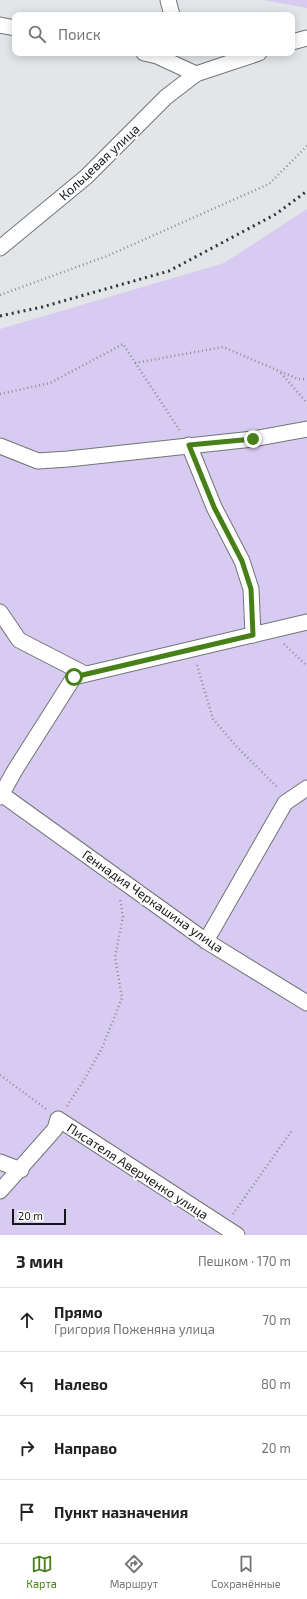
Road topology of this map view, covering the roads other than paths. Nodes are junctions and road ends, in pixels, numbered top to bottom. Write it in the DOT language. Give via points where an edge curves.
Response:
graph roads {
  1 [pos="168,0"];
  2 [pos="171,12"];
  3 [pos="0,25"];
  4 [pos="12,27"];
  5 [pos="307,38"];
  6 [pos="295,41"];
  7 [pos="157,56"];
  8 [pos="250,56"];
  9 [pos="196,74"];
  10 [pos="0,248"];
  11 [pos="307,429"];
  12 [pos="189,445"];
  13 [pos="0,446"];
  14 [pos="0,612"];
  15 [pos="307,622"];
  16 [pos="253,635"];
  17 [pos="85,674"];
  18 [pos="307,788"];
  19 [pos="1,795"];
  20 [pos="206,941"];
  21 [pos="307,1003"];
  22 [pos="0,1162"];
  23 [pos="21,1170"];
  24 [pos="0,1191"];
  25 [pos="237,1235"];
  1 -- 2 [label="street"];
  3 -- 4 [label="street"];
  5 -- 6 [label="street"];
  7 -- 9 [label="street"];
  8 -- 9 [label="street, Кольцевая улица"];
  9 -- 10 [label="street, Кольцевая улица" via="166,97 86,178"];
  11 -- 12 [label="street" via="253,439"];
  12 -- 13 [label="street" via="38,461"];
  12 -- 16 [label="street" via="214,507 242,561 251,589"];
  14 -- 17 [label="street" via="19,640"];
  15 -- 16 [label="street"];
  16 -- 17 [label="street"];
  17 -- 19 [label="street" via="74,677"];
  18 -- 20 [label="street" via="285,803"];
  19 -- 20 [label="street, Геннадия Черкашина улица"];
  20 -- 21 [label="street, Геннадия Черкашина улица"];
  22 -- 23 [label="street"];
  23 -- 24 [label="street"];
  23 -- 25 [label="street, Писателя Аверченко улица" via="56,1129 58,1119"];
}
